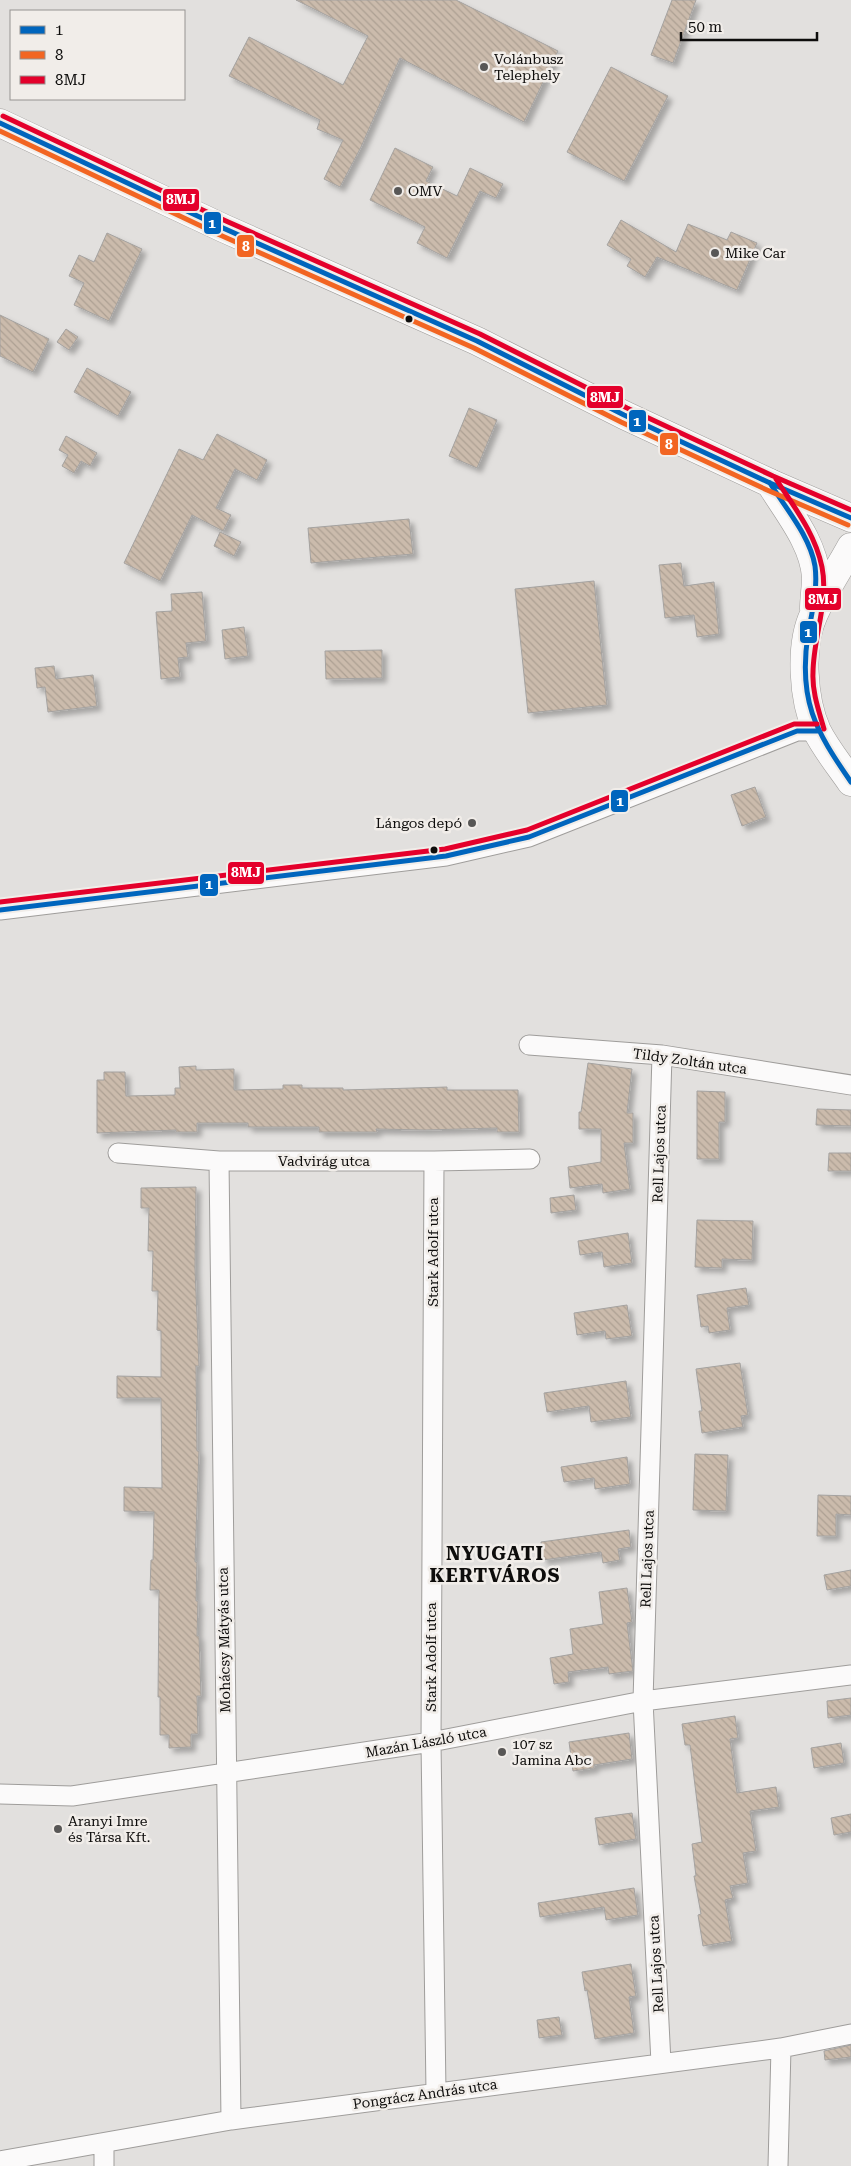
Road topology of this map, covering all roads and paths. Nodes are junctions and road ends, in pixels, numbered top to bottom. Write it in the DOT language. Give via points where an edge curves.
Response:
graph roads {
  1 [pos="0,123"];
  2 [pos="770,483"];
  3 [pos="851,518"];
  4 [pos="851,546"];
  5 [pos="813,615"];
  6 [pos="817,731"];
  7 [pos="851,782"];
  8 [pos="0,910"];
  9 [pos="529,1045"];
  10 [pos="662,1055"];
  11 [pos="851,1085"];
  12 [pos="118,1153"];
  13 [pos="530,1159"];
  14 [pos="220,1161"];
  15 [pos="434,1161"];
  16 [pos="851,1675"];
  17 [pos="644,1701"];
  18 [pos="431,1742"];
  19 [pos="225,1774"];
  20 [pos="0,1794"];
  21 [pos="851,2034"];
  22 [pos="781,2048"];
  23 [pos="661,2063"];
  24 [pos="436,2092"];
  25 [pos="231,2120"];
  26 [pos="104,2143"];
  27 [pos="0,2161"];
  28 [pos="104,2166"];
  29 [pos="778,2166"];
  1 -- 2 [label="main road" via="223,228 477,341"];
  2 -- 3 [label="main road"];
  2 -- 5 [label="main road" via="812,555 816,577"];
  4 -- 5 [label="main road"];
  5 -- 6 [label="main road" via="804,672"];
  6 -- 7 [label="main road"];
  6 -- 8 [label="street" via="797,731 529,837 490,847 446,856"];
  9 -- 10 [label="street, Tildy Zoltán utca"];
  10 -- 11 [label="street, Tildy Zoltán utca"];
  10 -- 17 [label="street, Rell Lajos utca"];
  12 -- 14 [label="street, Vadvirág utca"];
  13 -- 15 [label="street, Vadvirág utca"];
  14 -- 15 [label="street, Vadvirág utca"];
  14 -- 19 [label="street, Mohácsy Mátyás utca"];
  15 -- 18 [label="street, Stark Adolf utca"];
  16 -- 17 [label="street, Mazán László utca"];
  17 -- 18 [label="street, Mazán László utca"];
  17 -- 23 [label="street, Rell Lajos utca"];
  18 -- 19 [label="street, Mazán László utca"];
  18 -- 24 [label="street, Stark Adolf utca"];
  19 -- 20 [label="street, Mazán László utca" via="72,1796"];
  19 -- 25 [label="street, Mohácsy Mátyás utca"];
  21 -- 22 [label="street, Pongrácz András utca"];
  22 -- 23 [label="street, Pongrácz András utca"];
  22 -- 29 [label="street"];
  23 -- 24 [label="street, Pongrácz András utca"];
  24 -- 25 [label="street, Pongrácz András utca"];
  25 -- 26 [label="street, Pongrácz András utca"];
  26 -- 27 [label="street, Pongrácz András utca"];
  26 -- 28 [label="street"];
}
